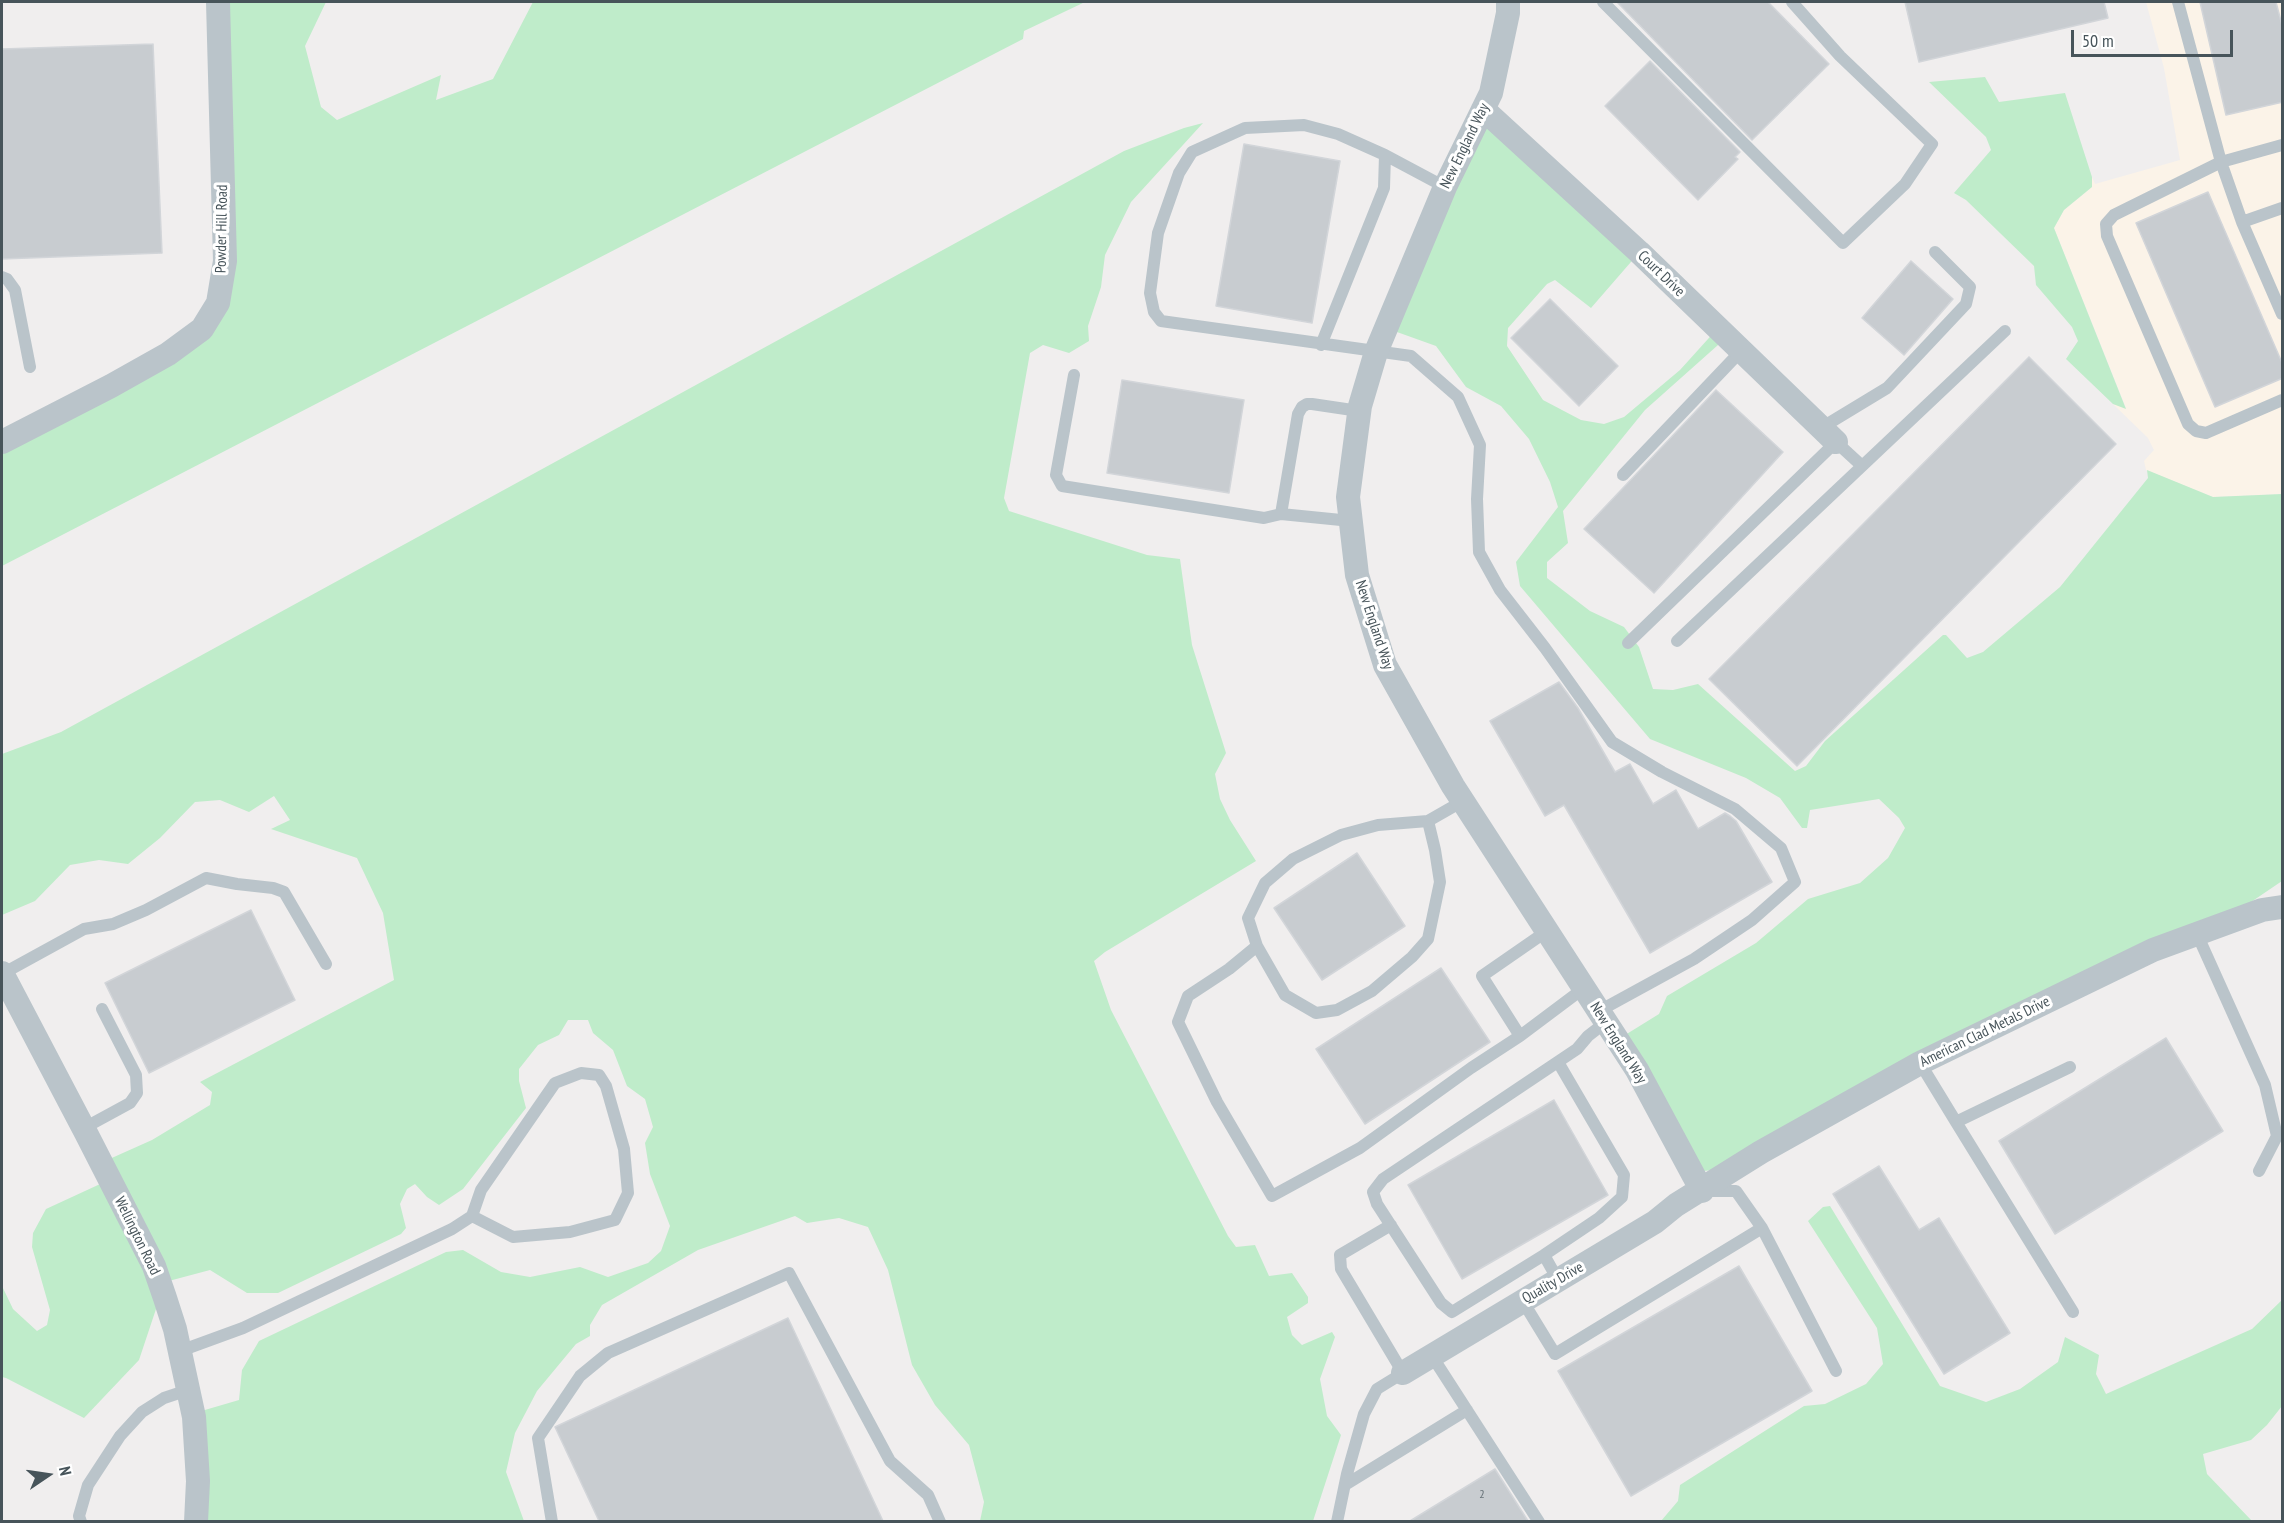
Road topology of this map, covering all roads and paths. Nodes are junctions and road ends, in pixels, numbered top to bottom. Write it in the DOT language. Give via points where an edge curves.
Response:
graph roads {
  1 [pos="218,2"];
  2 [pos="1508,2"];
  3 [pos="1603,2"];
  4 [pos="1792,2"];
  5 [pos="2178,2"];
  6 [pos="1483,110"];
  7 [pos="2283,145"];
  8 [pos="1385,155"];
  9 [pos="2221,162"];
  10 [pos="1445,187"];
  11 [pos="2283,208"];
  12 [pos="2242,222"];
  13 [pos="1935,252"];
  14 [pos="2,277"];
  15 [pos="2283,314"];
  16 [pos="2005,331"];
  17 [pos="1321,345"];
  18 [pos="1741,351"];
  19 [pos="1376,352"];
  20 [pos="30,367"];
  21 [pos="1074,375"];
  22 [pos="2283,400"];
  23 [pos="1359,411"];
  24 [pos="1829,435"];
  25 [pos="2,442"];
  26 [pos="1862,465"];
  27 [pos="1623,474"];
  28 [pos="1281,514"];
  29 [pos="1351,521"];
  30 [pos="1677,641"];
  31 [pos="1628,643"];
  32 [pos="1463,801"];
  33 [pos="1428,821"];
  34 [pos="2283,906"];
  35 [pos="1547,932"];
  36 [pos="2197,934"];
  37 [pos="1257,946"];
  38 [pos="326,964"];
  39 [pos="2,974"];
  40 [pos="1584,988"];
  41 [pos="102,1009"];
  42 [pos="1603,1017"];
  43 [pos="1520,1036"];
  44 [pos="1558,1062"];
  45 [pos="1920,1063"];
  46 [pos="2070,1067"];
  47 [pos="1956,1122"];
  48 [pos="84,1128"];
  49 [pos="2259,1172"];
  50 [pos="1702,1191"];
  51 [pos="472,1216"];
  52 [pos="1391,1225"];
  53 [pos="1762,1228"];
  54 [pos="1544,1255"];
  55 [pos="1558,1280"];
  56 [pos="1522,1300"];
  57 [pos="2073,1312"];
  58 [pos="180,1351"];
  59 [pos="1432,1356"];
  60 [pos="1836,1371"];
  61 [pos="1403,1373"];
  62 [pos="188,1390"];
  63 [pos="1467,1410"];
  64 [pos="1345,1485"];
  65 [pos="81,1521"];
  66 [pos="196,1521"];
  67 [pos="552,1521"];
  68 [pos="940,1521"];
  69 [pos="1337,1521"];
  70 [pos="1539,1521"];
  1 -- 25 [label="street, Powder Hill Road" via="225,261 218,303 202,330 168,354"];
  2 -- 6 [label="street, New England Way" via="1491,93"];
  3 -- 4 [label="lane" via="1843,243 1905,184 1932,144 1840,56"];
  5 -- 9 [label="lane"];
  6 -- 10 [label="street, New England Way"];
  6 -- 18 [label="street, Court Drive"];
  7 -- 9 [label="lane"];
  8 -- 10 [label="lane"];
  8 -- 17 [label="lane" via="1384,188"];
  8 -- 17 [label="lane" via="1338,134 1304,125 1245,129 1192,152 1179,173 1158,233 1150,293 1154,312 1161,321"];
  9 -- 12 [label="lane"];
  9 -- 22 [label="lane" via="2114,215 2106,224 2108,236 2188,424 2206,433"];
  10 -- 19 [label="street, New England Way"];
  11 -- 12 [label="lane"];
  12 -- 15 [label="lane"];
  13 -- 24 [label="lane" via="1970,287 1966,304 1887,388"];
  14 -- 20 [label="lane" via="15,290"];
  16 -- 26 [label="lane"];
  17 -- 19 [label="lane"];
  18 -- 24 [label="street, Court Drive"];
  18 -- 27 [label="lane"];
  19 -- 23 [label="street, New England Way"];
  19 -- 42 [label="lane" via="1411,356 1458,397 1480,445 1479,552 1500,590 1612,742 1735,809 1781,848 1795,882 1752,920"];
  21 -- 28 [label="lane" via="1056,475 1062,486 1264,518"];
  23 -- 28 [label="lane" via="1312,404 1302,407"];
  23 -- 29 [label="street, New England Way" via="1348,497"];
  24 -- 26 [label="lane"];
  24 -- 31 [label="lane"];
  26 -- 30 [label="lane"];
  28 -- 29 [label="lane"];
  29 -- 32 [label="street, New England Way" via="1357,575 1384,665"];
  32 -- 33 [label="lane"];
  32 -- 35 [label="street, New England Way"];
  33 -- 37 [label="lane" via="1378,825 1341,835 1293,859 1265,883 1248,918"];
  33 -- 37 [label="lane" via="1440,882 1428,939 1372,990 1337,1010 1316,1013 1285,995"];
  34 -- 36 [label="street, American Clad Metals Drive"];
  35 -- 40 [label="street, New England Way"];
  35 -- 43 [label="lane" via="1482,976"];
  36 -- 45 [label="street, American Clad Metals Drive" via="2153,950"];
  36 -- 49 [label="lane" via="2265,1085 2277,1136"];
  37 -- 43 [label="lane" via="1188,996 1178,1022 1217,1102 1272,1196 1360,1148"];
  38 -- 39 [label="lane" via="284,892 206,878 146,910 113,924 84,930"];
  39 -- 48 [label="street, Wellington Road"];
  40 -- 42 [label="street, New England Way"];
  40 -- 43 [label="lane"];
  41 -- 48 [label="lane" via="136,1075 137,1093 130,1103"];
  42 -- 44 [label="lane" via="1577,1049"];
  42 -- 50 [label="street, New England Way" via="1637,1070"];
  44 -- 52 [label="lane" via="1383,1179 1373,1192"];
  44 -- 54 [label="lane" via="1624,1175 1622,1197 1599,1218"];
  45 -- 47 [label="lane"];
  45 -- 50 [label="street, American Clad Metals Drive" via="1761,1152"];
  46 -- 47 [label="lane"];
  47 -- 57 [label="lane"];
  48 -- 58 [label="street, Wellington Road" via="154,1266"];
  50 -- 53 [label="lane" via="1736,1191"];
  50 -- 55 [label="street, Quality Drive"];
  51 -- 51 [label="lane" via="481,1190 555,1083 581,1073 599,1075 606,1086 624,1149 628,1193 615,1220 570,1232 513,1237"];
  51 -- 58 [label="lane" via="243,1328"];
  52 -- 54 [label="lane" via="1441,1303 1452,1312"];
  52 -- 61 [label="lane" via="1340,1255 1341,1269"];
  53 -- 56 [label="lane" via="1555,1354"];
  53 -- 60 [label="lane"];
  54 -- 55 [label="lane"];
  55 -- 56 [label="street, Quality Drive"];
  56 -- 59 [label="street, Quality Drive"];
  58 -- 62 [label="street, Wellington Road"];
  59 -- 61 [label="street, Quality Drive"];
  59 -- 63 [label="lane"];
  61 -- 64 [label="lane" via="1377,1389 1364,1414"];
  62 -- 65 [label="lane" via="164,1398 142,1412 120,1436 88,1485"];
  62 -- 66 [label="street, Wellington Road" via="194,1417 198,1481"];
  63 -- 64 [label="lane"];
  63 -- 70 [label="lane"];
  64 -- 69 [label="lane"];
  67 -- 68 [label="lane" via="538,1438 580,1376 608,1353 789,1273 890,1461 928,1495"];
}
